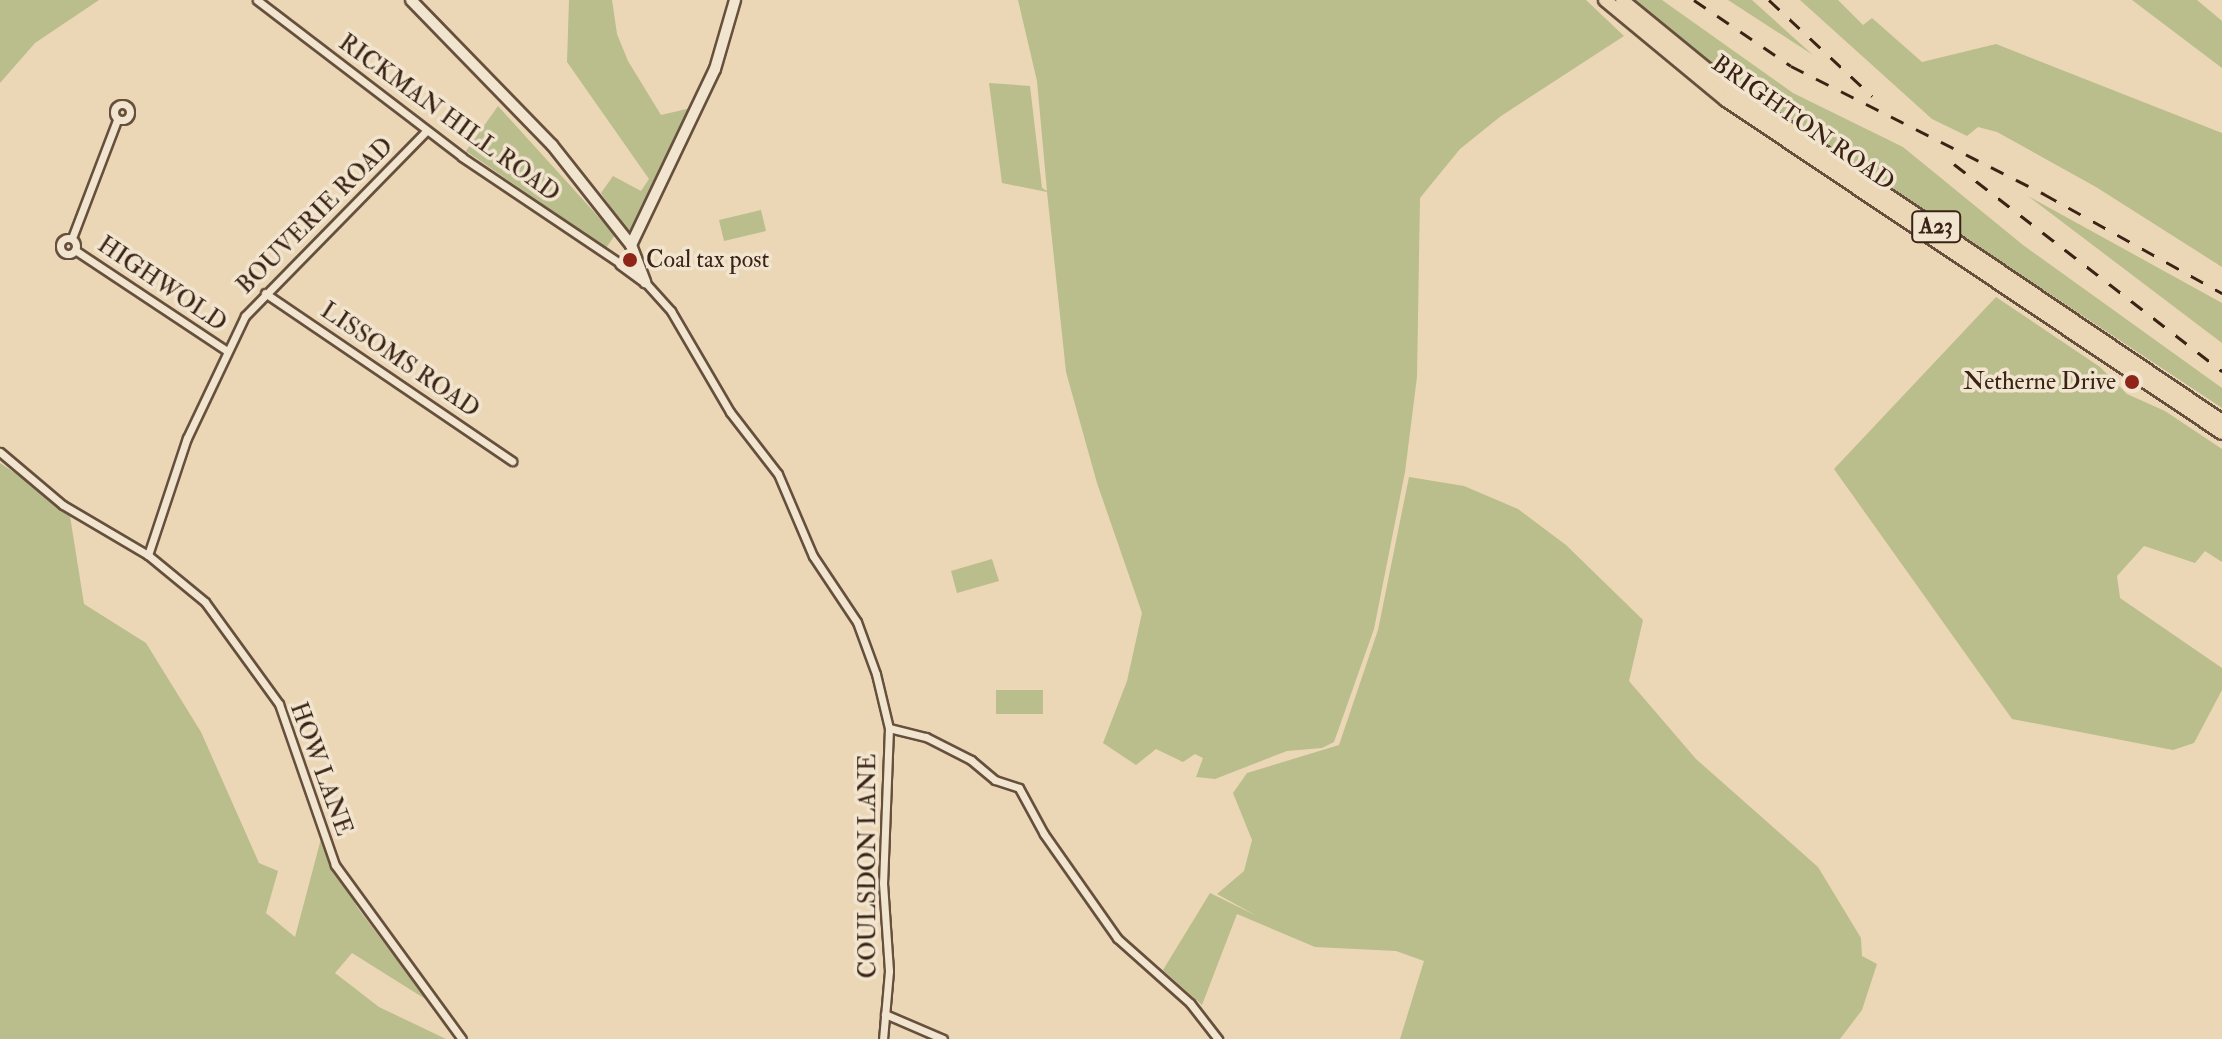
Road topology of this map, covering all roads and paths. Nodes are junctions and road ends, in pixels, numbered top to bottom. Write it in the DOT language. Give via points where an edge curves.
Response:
graph roads {
  1 [pos="257,0"];
  2 [pos="411,0"];
  3 [pos="735,0"];
  4 [pos="1605,0"];
  5 [pos="1622,0"];
  6 [pos="117,120"];
  7 [pos="426,131"];
  8 [pos="72,238"];
  9 [pos="631,245"];
  10 [pos="75,250"];
  11 [pos="621,264"];
  12 [pos="645,282"];
  13 [pos="265,293"];
  14 [pos="227,351"];
  15 [pos="2222,421"];
  16 [pos="2222,433"];
  17 [pos="0,452"];
  18 [pos="512,461"];
  19 [pos="148,555"];
  20 [pos="889,728"];
  21 [pos="885,1014"];
  22 [pos="462,1039"];
  23 [pos="883,1039"];
  24 [pos="943,1039"];
  25 [pos="1218,1039"];
  1 -- 7 [label="street, RICKMAN HILL ROAD"];
  2 -- 9 [label="street, COULSDON LANE" via="552,145"];
  3 -- 9 [label="street" via="709,84"];
  4 -- 16 [label="highway, BRIGHTON ROAD / A23" via="1726,100"];
  5 -- 15 [label="highway, BRIGHTON ROAD / A23" via="1732,90"];
  6 -- 8 [label="street, HIGHWOLD"];
  7 -- 11 [label="street, RICKMAN HILL ROAD"];
  7 -- 13 [label="street, BOUVERIE ROAD"];
  8 -- 10 [label="street"];
  8 -- 10 [label="street" via="63,239 60,248 67,254"];
  9 -- 12 [label="street, COULSDON LANE"];
  10 -- 14 [label="street, HIGHWOLD"];
  11 -- 12 [label="street, COULSDON LANE"];
  12 -- 20 [label="street, COULSDON LANE" via="671,311 730,412 778,474 813,556 863,636"];
  13 -- 14 [label="street, BOUVERIE ROAD"];
  13 -- 18 [label="street, LISSOMS ROAD"];
  14 -- 19 [label="street, BOUVERIE ROAD" via="187,438"];
  17 -- 19 [label="street, HOW LANE" via="63,505"];
  19 -- 22 [label="street, HOW LANE" via="205,602 279,704 315,821 335,865"];
  20 -- 21 [label="street, COULSDON LANE"];
  20 -- 25 [label="street" via="926,737 995,780 1019,788 1044,834 1117,938 1190,1003"];
  21 -- 23 [label="street, COULSDON LANE"];
  21 -- 24 [label="street"];
}
